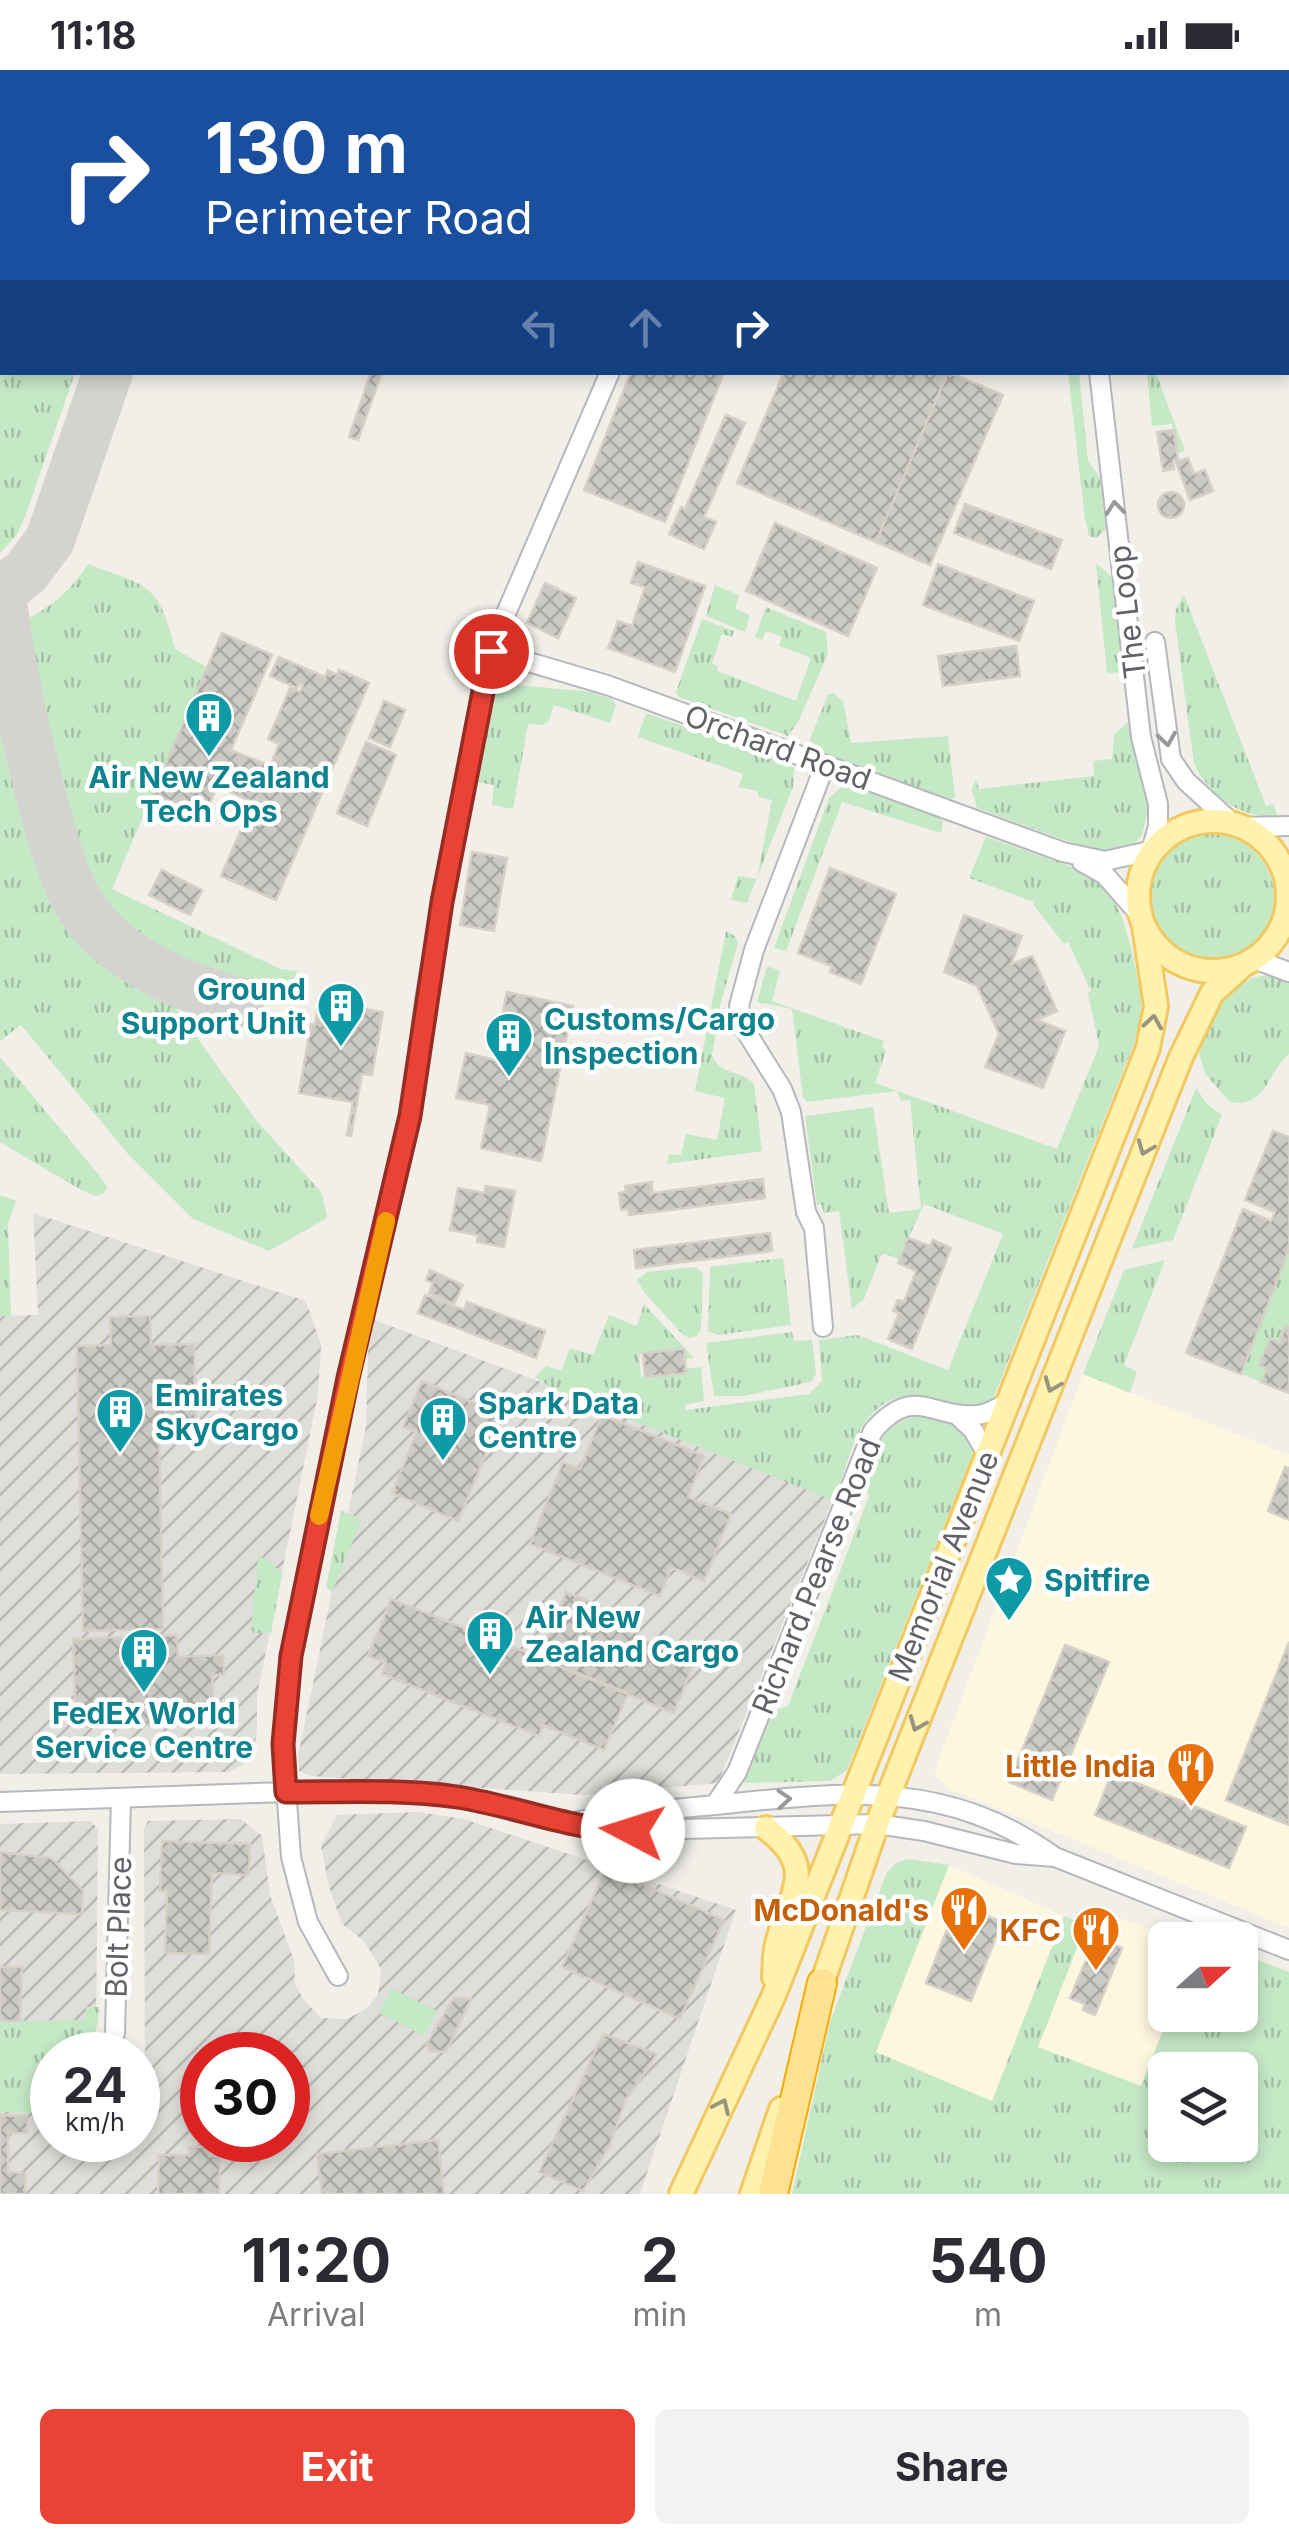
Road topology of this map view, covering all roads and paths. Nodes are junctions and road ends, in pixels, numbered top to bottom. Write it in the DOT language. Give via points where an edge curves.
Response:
graph roads {
  1 [pos="609,375"];
  2 [pos="1100,375"];
  3 [pos="1155,642"];
  4 [pos="491,651"];
  5 [pos="825,765"];
  6 [pos="1237,824"];
  7 [pos="1289,826"];
  8 [pos="1150,850"];
  9 [pos="1064,852"];
  10 [pos="1288,902"];
  11 [pos="1142,920"];
  12 [pos="1249,962"];
  13 [pos="1289,972"];
  14 [pos="824,1327"];
  15 [pos="1007,1403"];
  16 [pos="957,1415"];
  17 [pos="987,1454"];
  18 [pos="286,1792"];
  19 [pos="889,1794"];
  20 [pos="852,1795"];
  21 [pos="121,1798"];
  22 [pos="0,1802"];
  23 [pos="715,1805"];
  24 [pos="570,1823"];
  25 [pos="876,1824"];
  26 [pos="840,1825"];
  27 [pos="766,1828"];
  28 [pos="1055,1857"];
  29 [pos="1289,1950"];
  30 [pos="338,1976"];
  31 [pos="822,1982"];
  32 [pos="774,1995"];
  33 [pos="115,2032"];
  34 [pos="681,2194"];
  35 [pos="752,2194"];
  36 [pos="774,2194"];
  1 -- 4 [label="street"];
  8 -- 2 [label="street, The Loop, one-way" via="1158,804 1141,737"];
  3 -- 6 [label="street, The Loop, one-way" via="1171,759 1186,781"];
  4 -- 5 [label="street, Orchard Road" via="607,685"];
  4 -- 18 [label="street" via="446,878 410,1116 291,1656"];
  5 -- 9 [label="street, Orchard Road"];
  5 -- 14 [label="street" via="739,1006 791,1112 814,1228"];
  6 -- 7 [label="street"];
  6 -- 8 [label="main road" via="1194,822"];
  6 -- 10 [label="main road" via="1275,853"];
  8 -- 9 [label="street, Orchard Road" via="1110,861"];
  8 -- 11 [label="main road" via="1139,880"];
  9 -- 11 [label="street, Orchard Road" via="1106,875"];
  10 -- 12 [label="main road" via="1274,940"];
  11 -- 12 [label="main road" via="1160,950 1185,966 1214,971"];
  15 -- 11 [label="main road, Memorial Avenue, one-way" via="1148,1048 1156,1006"];
  12 -- 13 [label="street"];
  12 -- 19 [label="main road, Memorial Avenue, one-way" via="1212,994 1181,1057"];
  15 -- 16 [label="street, Richard Pearse Road"];
  15 -- 17 [label="main road, Memorial Avenue"];
  16 -- 17 [label="street"];
  16 -- 23 [label="street, Richard Pearse Road" via="907,1406 872,1431 748,1744"];
  17 -- 20 [label="main road, Memorial Avenue"];
  18 -- 21 [label="street"];
  18 -- 24 [label="street" via="430,1794"];
  18 -- 30 [label="street" via="297,1892"];
  19 -- 20 [label="street"];
  19 -- 25 [label="main road, Memorial Avenue"];
  19 -- 28 [label="street" via="978,1814"];
  23 -- 20 [label="street, one-way"];
  20 -- 26 [label="main road, Memorial Avenue"];
  21 -- 22 [label="street"];
  21 -- 33 [label="street, Bolt Place"];
  23 -- 24 [label="street"];
  24 -- 27 [label="street" via="603,1831"];
  25 -- 26 [label="street"];
  25 -- 28 [label="street"];
  25 -- 31 [label="main road, Memorial Avenue"];
  26 -- 27 [label="street"];
  26 -- 32 [label="main road, Memorial Avenue"];
  27 -- 32 [label="main road" via="785,1842 797,1878 776,1946"];
  28 -- 29 [label="street"];
  31 -- 35 [label="main road, Memorial Avenue"];
  31 -- 36 [label="highway"];
  34 -- 32 [label="main road, Memorial Avenue, one-way"];
}
